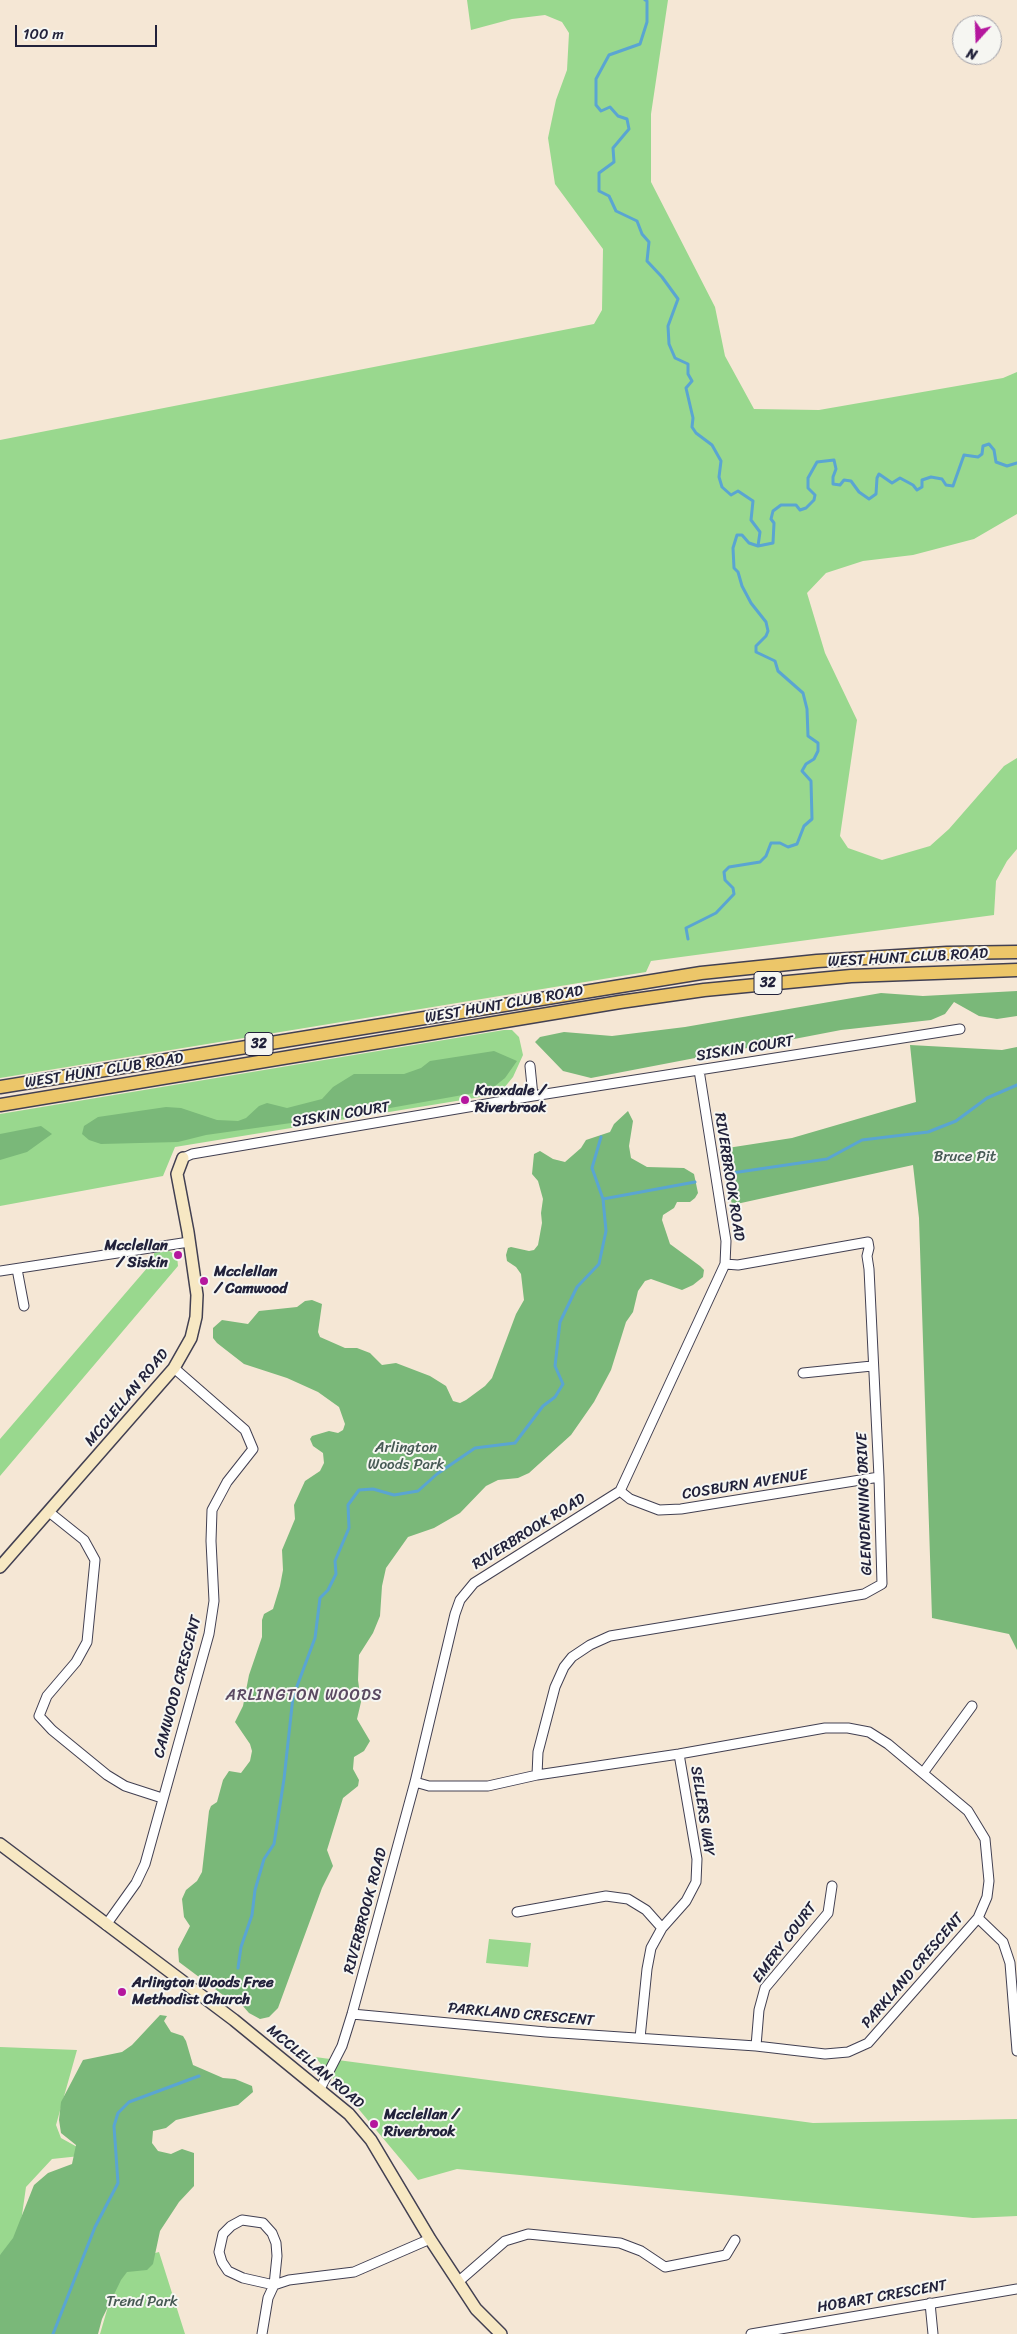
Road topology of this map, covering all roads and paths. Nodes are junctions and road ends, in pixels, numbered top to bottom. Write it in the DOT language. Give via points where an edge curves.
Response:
graph roads {
  1 [pos="1017,952"];
  2 [pos="1017,970"];
  3 [pos="960,1029"];
  4 [pos="530,1066"];
  5 [pos="699,1070"];
  6 [pos="0,1087"];
  7 [pos="533,1096"];
  8 [pos="0,1105"];
  9 [pos="183,1158"];
  10 [pos="189,1242"];
  11 [pos="725,1264"];
  12 [pos="17,1268"];
  13 [pos="0,1271"];
  14 [pos="24,1306"];
  15 [pos="872,1366"];
  16 [pos="174,1368"];
  17 [pos="803,1373"];
  18 [pos="879,1477"];
  19 [pos="620,1491"];
  20 [pos="49,1512"];
  21 [pos="0,1567"];
  22 [pos="972,1706"];
  23 [pos="678,1754"];
  24 [pos="923,1773"];
  25 [pos="537,1775"];
  26 [pos="415,1782"];
  27 [pos="162,1798"];
  28 [pos="0,1844"];
  29 [pos="832,1886"];
  30 [pos="516,1912"];
  31 [pos="978,1918"];
  32 [pos="106,1925"];
  33 [pos="662,1928"];
  34 [pos="352,2014"];
  35 [pos="640,2038"];
  36 [pos="756,2046"];
  37 [pos="1017,2051"];
  38 [pos="320,2089"];
  39 [pos="430,2239"];
  40 [pos="735,2240"];
  41 [pos="458,2282"];
  42 [pos="274,2285"];
  43 [pos="1017,2289"];
  44 [pos="930,2303"];
  45 [pos="262,2334"];
  46 [pos="501,2334"];
  47 [pos="752,2334"];
  48 [pos="932,2334"];
  1 -- 6 [label="main road, WEST HUNT CLUB ROAD / 32" via="817,961 701,973"];
  2 -- 8 [label="main road, WEST HUNT CLUB ROAD / 32" via="851,976 704,990"];
  3 -- 5 [label="street, SISKIN COURT"];
  4 -- 7 [label="street"];
  5 -- 7 [label="street, SISKIN COURT"];
  5 -- 11 [label="street, RIVERBROOK ROAD" via="726,1241"];
  7 -- 9 [label="street, SISKIN COURT"];
  9 -- 10 [label="street, MCCLELLAN ROAD" via="177,1174"];
  10 -- 12 [label="street"];
  10 -- 16 [label="street, MCCLELLAN ROAD" via="197,1295 196,1316 191,1338"];
  11 -- 15 [label="street, GLENDENNING DRIVE" via="738,1265 868,1242"];
  11 -- 19 [label="street, RIVERBROOK ROAD"];
  12 -- 13 [label="street"];
  12 -- 14 [label="street"];
  15 -- 17 [label="street"];
  15 -- 18 [label="street, GLENDENNING DRIVE"];
  16 -- 20 [label="street, MCCLELLAN ROAD"];
  16 -- 27 [label="street, CAMWOOD CRESCENT" via="245,1430 253,1449 227,1482 212,1510 214,1601 209,1634"];
  18 -- 19 [label="street, COSBURN AVENUE" via="681,1509 659,1510 630,1499"];
  18 -- 25 [label="street, GLENDENNING DRIVE" via="882,1584 864,1594 610,1636 590,1645 572,1656 555,1686 538,1752"];
  19 -- 26 [label="street, RIVERBROOK ROAD" via="474,1583 460,1600"];
  20 -- 21 [label="street, MCCLELLAN ROAD"];
  20 -- 27 [label="street" via="84,1540 95,1560 87,1642 76,1662 47,1696 39,1716 107,1775 125,1786"];
  22 -- 24 [label="street"];
  23 -- 24 [label="street, PARKLAND CRESCENT" via="825,1728 848,1728 868,1732 888,1744"];
  23 -- 25 [label="street, PARKLAND CRESCENT"];
  23 -- 33 [label="street, SELLERS WAY" via="697,1859 696,1882 686,1901"];
  24 -- 31 [label="street, PARKLAND CRESCENT" via="968,1810 985,1840 988,1897"];
  25 -- 26 [label="street, PARKLAND CRESCENT" via="488,1786 429,1786"];
  26 -- 34 [label="street, RIVERBROOK ROAD"];
  27 -- 32 [label="street, CAMWOOD CRESCENT" via="145,1864 136,1883"];
  28 -- 32 [label="street, MCCLELLAN ROAD"];
  29 -- 36 [label="street, EMERY COURT" via="828,1913 765,1988 759,2010"];
  30 -- 33 [label="street" via="606,1896 628,1898 646,1910"];
  31 -- 36 [label="street, PARKLAND CRESCENT" via="868,2043 848,2052 825,2054"];
  31 -- 37 [label="street" via="1002,1942 1010,1963"];
  32 -- 38 [label="street, MCCLELLAN ROAD"];
  33 -- 35 [label="street, SELLERS WAY" via="651,1948 646,1969"];
  34 -- 35 [label="street, PARKLAND CRESCENT"];
  34 -- 38 [label="street, RIVERBROOK ROAD" via="342,2046"];
  35 -- 36 [label="street, PARKLAND CRESCENT"];
  38 -- 39 [label="street, MCCLELLAN ROAD" via="350,2114 371,2140"];
  39 -- 41 [label="street, MCCLELLAN ROAD"];
  39 -- 42 [label="street" via="354,2272 289,2280"];
  40 -- 41 [label="street" via="726,2255 665,2267 641,2251 620,2243 528,2234 506,2241"];
  41 -- 46 [label="street, MCCLELLAN ROAD" via="476,2309"];
  42 -- 42 [label="street" via="277,2256 272,2233 264,2223 253,2220 242,2220 231,2226 223,2234 219,2252 222,2262 228,2270 243,2278"];
  42 -- 45 [label="street" via="268,2298"];
  43 -- 44 [label="street, HOBART CRESCENT"];
  44 -- 47 [label="street, HOBART CRESCENT"];
  44 -- 48 [label="street"];
}
